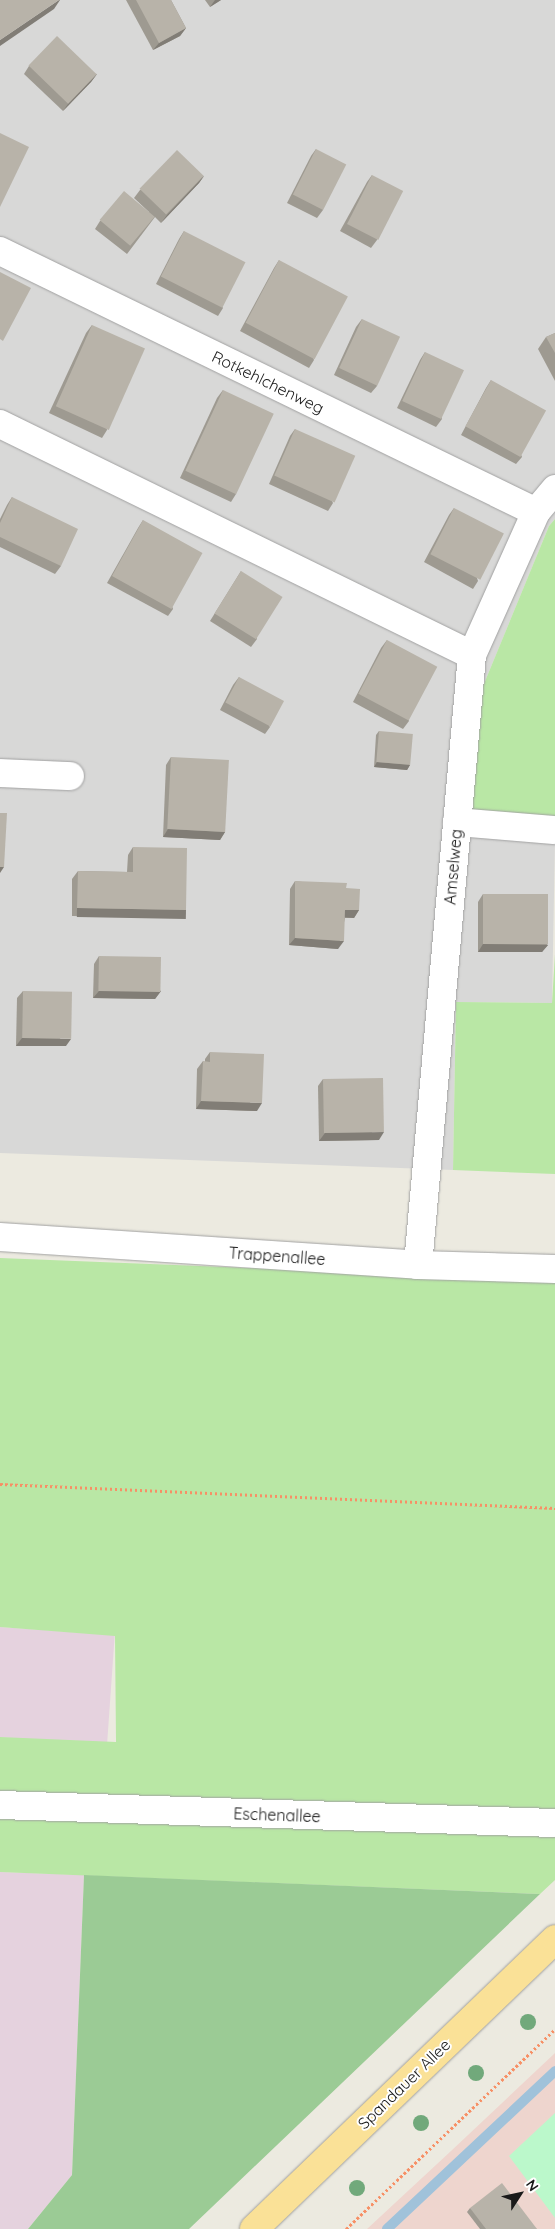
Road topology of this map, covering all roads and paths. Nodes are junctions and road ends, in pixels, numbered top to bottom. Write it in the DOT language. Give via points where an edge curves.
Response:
graph roads {
  1 [pos="0,251"];
  2 [pos="0,424"];
  3 [pos="555,489"];
  4 [pos="536,512"];
  5 [pos="472,656"];
  6 [pos="0,773"];
  7 [pos="70,776"];
  8 [pos="457,822"];
  9 [pos="555,830"];
  10 [pos="0,1237"];
  11 [pos="418,1265"];
  12 [pos="555,1269"];
  13 [pos="0,1484"];
  14 [pos="555,1508"];
  15 [pos="0,1805"];
  16 [pos="555,1823"];
  17 [pos="555,1940"];
  18 [pos="555,2029"];
  19 [pos="254,2229"];
  20 [pos="346,2229"];
  1 -- 4 [label="street, Rotkehlchenweg"];
  2 -- 5 [label="street"];
  3 -- 4 [label="street, Amselweg"];
  4 -- 5 [label="street, Amselweg"];
  5 -- 8 [label="street, Amselweg"];
  6 -- 7 [label="street"];
  8 -- 9 [label="street"];
  8 -- 11 [label="street, Amselweg"];
  10 -- 11 [label="street, Trappenallee"];
  11 -- 12 [label="street, Trappenallee"];
  13 -- 14 [label="path"];
  15 -- 16 [label="street, Eschenallee"];
  17 -- 19 [label="main road, Spandauer Allee"];
  18 -- 20 [label="path"];
}
